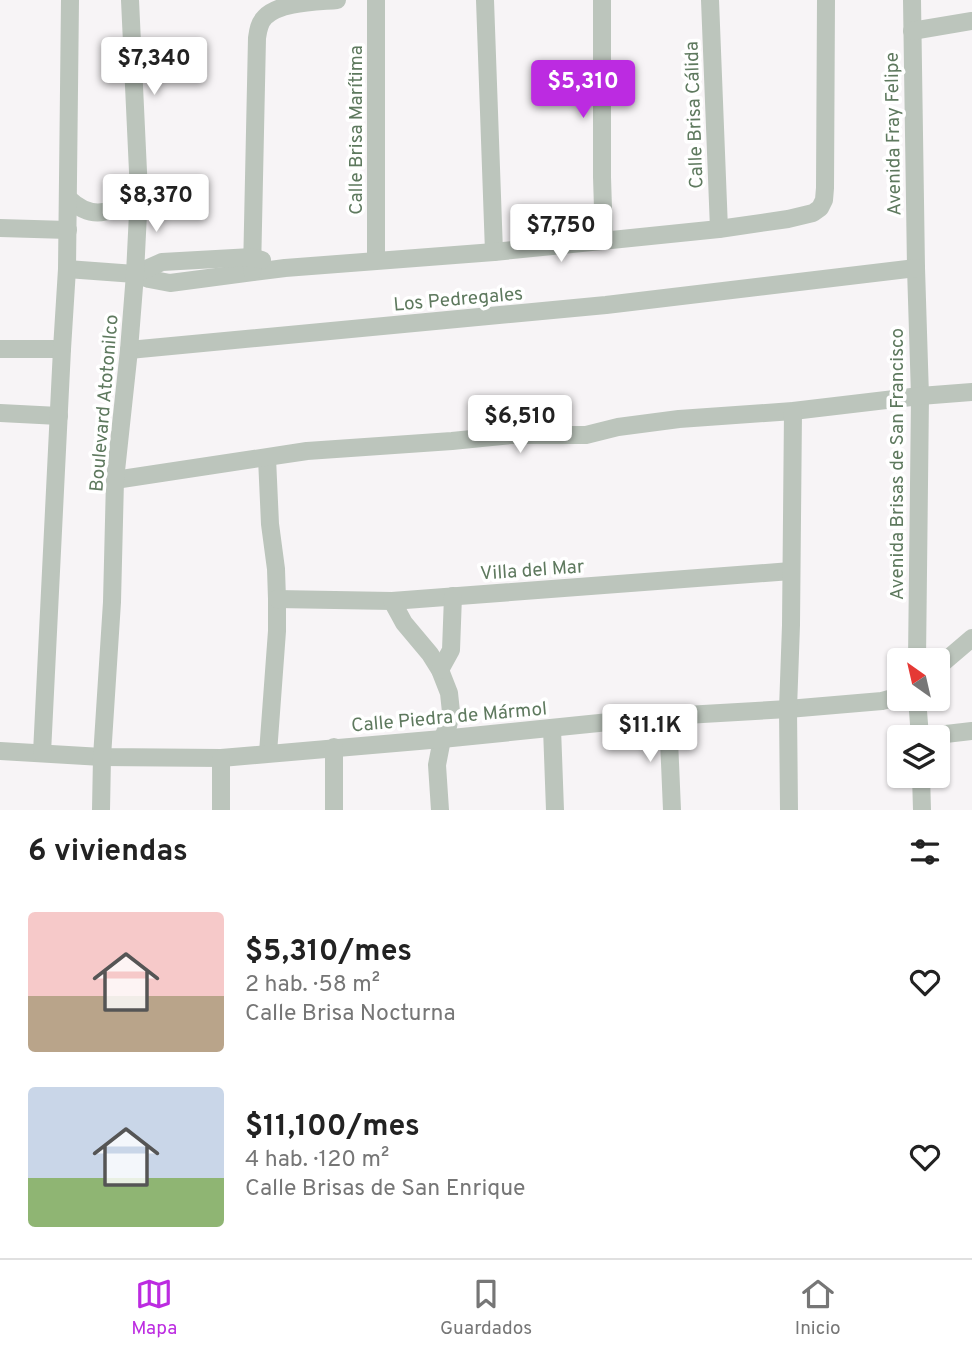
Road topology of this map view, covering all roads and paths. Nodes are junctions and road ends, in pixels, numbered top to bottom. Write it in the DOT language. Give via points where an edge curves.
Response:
graph roads {
  1 [pos="70,0"];
  2 [pos="337,0"];
  3 [pos="376,0"];
  4 [pos="485,0"];
  5 [pos="602,0"];
  6 [pos="710,0"];
  7 [pos="825,0"];
  8 [pos="912,0"];
  9 [pos="130,1"];
  10 [pos="972,21"];
  11 [pos="912,31"];
  12 [pos="139,192"];
  13 [pos="69,199"];
  14 [pos="0,228"];
  15 [pos="719,229"];
  16 [pos="68,230"];
  17 [pos="604,240"];
  18 [pos="495,252"];
  19 [pos="376,260"];
  20 [pos="252,264"];
  21 [pos="916,268"];
  22 [pos="67,269"];
  23 [pos="135,274"];
  24 [pos="0,349"];
  25 [pos="62,349"];
  26 [pos="129,350"];
  27 [pos="972,392"];
  28 [pos="920,396"];
  29 [pos="793,411"];
  30 [pos="0,413"];
  31 [pos="59,416"];
  32 [pos="267,458"];
  33 [pos="115,480"];
  34 [pos="791,571"];
  35 [pos="453,596"];
  36 [pos="277,599"];
  37 [pos="392,601"];
  38 [pos="972,638"];
  39 [pos="917,648"];
  40 [pos="950,657"];
  41 [pos="440,670"];
  42 [pos="887,699"];
  43 [pos="788,709"];
  44 [pos="668,716"];
  45 [pos="552,728"];
  46 [pos="972,731"];
  47 [pos="950,734"];
  48 [pos="442,739"];
  49 [pos="334,747"];
  50 [pos="0,751"];
  51 [pos="43,753"];
  52 [pos="268,753"];
  53 [pos="102,757"];
  54 [pos="220,758"];
  55 [pos="921,788"];
  56 [pos="101,810"];
  57 [pos="221,810"];
  58 [pos="334,810"];
  59 [pos="440,810"];
  60 [pos="555,810"];
  61 [pos="672,810"];
  62 [pos="789,810"];
  63 [pos="922,810"];
  1 -- 13 [label="street, Boulevard Atotonilco"];
  2 -- 20 [label="street" via="274,10 260,26"];
  3 -- 19 [label="street, Calle Brisa Marítima"];
  4 -- 18 [label="street"];
  5 -- 17 [label="street"];
  6 -- 15 [label="street, Calle Brisa Cálida"];
  7 -- 15 [label="street" via="824,200 820,208 805,216"];
  8 -- 11 [label="street, Avenida Fray Felipe"];
  9 -- 12 [label="street, Boulevard Atotonilco"];
  10 -- 11 [label="street"];
  11 -- 21 [label="street, Avenida Fray Felipe"];
  12 -- 13 [label="street" via="107,212 91,213"];
  12 -- 23 [label="street, Boulevard Atotonilco"];
  13 -- 16 [label="street, Boulevard Atotonilco"];
  14 -- 16 [label="street"];
  15 -- 17 [label="street"];
  16 -- 22 [label="street, Boulevard Atotonilco"];
  17 -- 18 [label="street"];
  18 -- 19 [label="street"];
  19 -- 20 [label="street" via="285,268"];
  20 -- 23 [label="street" via="170,283"];
  21 -- 26 [label="street, Los Pedregales" via="606,305"];
  21 -- 28 [label="street, Avenida Brisas de San Francisco"];
  22 -- 23 [label="street"];
  22 -- 25 [label="street, Boulevard Atotonilco"];
  23 -- 26 [label="street, Boulevard Atotonilco"];
  24 -- 25 [label="street"];
  25 -- 31 [label="street, Boulevard Atotonilco"];
  26 -- 33 [label="street, Boulevard Atotonilco"];
  27 -- 28 [label="street"];
  28 -- 29 [label="street"];
  28 -- 39 [label="street, Avenida Brisas de San Francisco"];
  29 -- 32 [label="street" via="679,419 586,435 511,435"];
  29 -- 34 [label="street"];
  30 -- 31 [label="street"];
  31 -- 51 [label="street, Boulevard Atotonilco"];
  32 -- 33 [label="street"];
  32 -- 36 [label="street"];
  33 -- 53 [label="street, Boulevard Atotonilco"];
  34 -- 35 [label="street, Villa del Mar"];
  34 -- 43 [label="street"];
  35 -- 37 [label="street, Villa del Mar"];
  35 -- 41 [label="street" via="451,650"];
  36 -- 37 [label="street, Villa del Mar"];
  36 -- 52 [label="street"];
  37 -- 41 [label="street"];
  38 -- 40 [label="street"];
  41 -- 48 [label="street" via="451,712"];
  42 -- 43 [label="street, Calle Piedra de Mármol"];
  43 -- 44 [label="street, Calle Piedra de Mármol"];
  43 -- 62 [label="street"];
  44 -- 45 [label="street, Calle Piedra de Mármol"];
  44 -- 61 [label="street"];
  45 -- 48 [label="street, Calle Piedra de Mármol"];
  45 -- 60 [label="street"];
  46 -- 47 [label="street"];
  48 -- 49 [label="street, Calle Piedra de Mármol"];
  48 -- 59 [label="street" via="437,765"];
  49 -- 52 [label="street, Calle Piedra de Mármol"];
  49 -- 58 [label="street"];
  50 -- 51 [label="street, Calle Piedra de Mármol"];
  51 -- 53 [label="street, Calle Piedra de Mármol"];
  52 -- 54 [label="street, Calle Piedra de Mármol"];
  53 -- 54 [label="street, Calle Piedra de Mármol"];
  53 -- 56 [label="street, Boulevard Atotonilco"];
  54 -- 57 [label="street"];
  55 -- 63 [label="street"];
}
